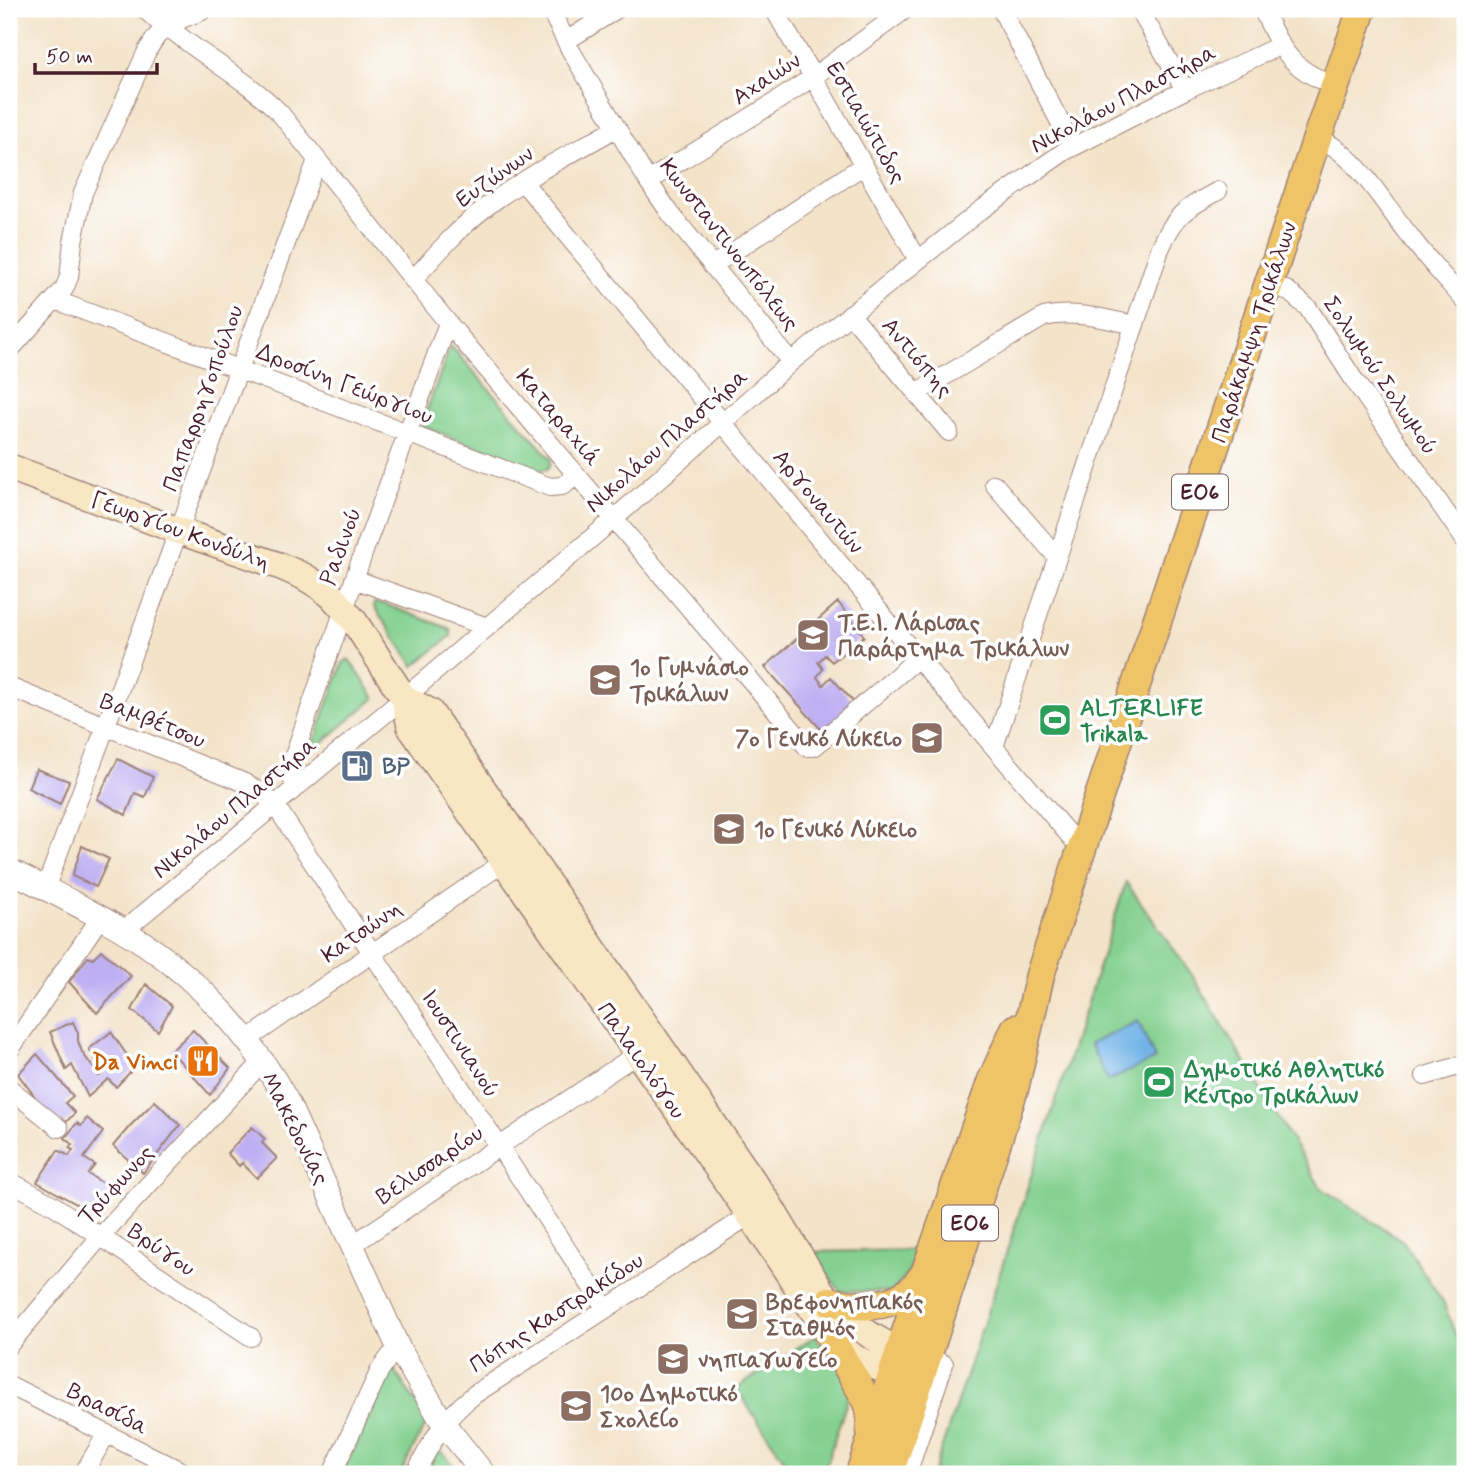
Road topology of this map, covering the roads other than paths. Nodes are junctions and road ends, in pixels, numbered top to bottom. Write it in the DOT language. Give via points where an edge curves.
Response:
graph roads {
  1 [pos="148,9"];
  2 [pos="200,9"];
  3 [pos="550,9"];
  4 [pos="617,9"];
  5 [pos="774,9"];
  6 [pos="906,9"];
  7 [pos="1000,9"];
  8 [pos="1139,9"];
  9 [pos="1262,9"];
  10 [pos="1362,9"];
  11 [pos="167,26"];
  12 [pos="566,41"];
  13 [pos="1281,45"];
  14 [pos="813,77"];
  15 [pos="1335,87"];
  16 [pos="1185,90"];
  17 [pos="616,128"];
  18 [pos="1317,138"];
  19 [pos="1073,147"];
  20 [pos="317,160"];
  21 [pos="864,165"];
  22 [pos="648,181"];
  23 [pos="523,182"];
  24 [pos="1218,191"];
  25 [pos="918,260"];
  26 [pos="712,266"];
  27 [pos="413,280"];
  28 [pos="1270,284"];
  29 [pos="55,300"];
  30 [pos="1465,301"];
  31 [pos="850,314"];
  32 [pos="448,323"];
  33 [pos="1135,324"];
  34 [pos="9,350"];
  35 [pos="790,362"];
  36 [pos="239,370"];
  37 [pos="916,393"];
  38 [pos="722,423"];
  39 [pos="948,432"];
  40 [pos="407,433"];
  41 [pos="9,467"];
  42 [pos="577,476"];
  43 [pos="994,484"];
  44 [pos="614,519"];
  45 [pos="179,531"];
  46 [pos="1465,540"];
  47 [pos="1057,557"];
  48 [pos="354,579"];
  49 [pos="343,609"];
  50 [pos="487,627"];
  51 [pos="918,658"];
  52 [pos="9,688"];
  53 [pos="404,698"];
  54 [pos="106,727"];
  55 [pos="994,747"];
  56 [pos="295,788"];
  57 [pos="275,805"];
  58 [pos="1081,849"];
  59 [pos="504,862"];
  60 [pos="9,870"];
  61 [pos="45,889"];
  62 [pos="100,918"];
  63 [pos="123,931"];
  64 [pos="372,953"];
  65 [pos="1040,975"];
  66 [pos="247,1040"];
  67 [pos="9,1051"];
  68 [pos="637,1054"];
  69 [pos="263,1061"];
  70 [pos="1465,1064"];
  71 [pos="1425,1076"];
  72 [pos="9,1088"];
  73 [pos="59,1128"];
  74 [pos="500,1147"];
  75 [pos="9,1181"];
  76 [pos="759,1209"];
  77 [pos="100,1237"];
  78 [pos="352,1245"];
  79 [pos="927,1268"];
  80 [pos="829,1301"];
  81 [pos="606,1309"];
  82 [pos="826,1330"];
  83 [pos="251,1337"];
  84 [pos="9,1345"];
  85 [pos="399,1349"];
  86 [pos="897,1361"];
  87 [pos="927,1377"];
  88 [pos="9,1385"];
  89 [pos="443,1423"];
  90 [pos="106,1435"];
  91 [pos="871,1439"];
  92 [pos="83,1474"];
  93 [pos="187,1474"];
  94 [pos="332,1474"];
  95 [pos="415,1474"];
  96 [pos="484,1474"];
  97 [pos="860,1474"];
  98 [pos="889,1474"];
  99 [pos="907,1474"];
  1 -- 11 [label="street"];
  2 -- 11 [label="street"];
  3 -- 12 [label="street, Κωνσταντινουπόλεως"];
  4 -- 12 [label="street"];
  5 -- 14 [label="street, Εστιαιώτιδος"];
  6 -- 14 [label="street, Αχαιών"];
  7 -- 19 [label="street"];
  8 -- 16 [label="street"];
  9 -- 13 [label="street"];
  10 -- 15 [label="main road, Παράκαμψη Τρικάλων / ΕΟ6"];
  11 -- 20 [label="street, Καταραχιά" via="257,91"];
  11 -- 29 [label="street" via="147,51 83,193 68,281"];
  12 -- 17 [label="street, Κωνσταντινουπόλεως"];
  13 -- 15 [label="street" via="1301,68"];
  13 -- 16 [label="street, Νικολάου Πλαστήρα"];
  14 -- 21 [label="street, Εστιαιώτιδος"];
  14 -- 22 [label="street, Αχαιών"];
  15 -- 18 [label="main road, Παράκαμψη Τρικάλων / ΕΟ6"];
  16 -- 19 [label="street, Νικολάου Πλαστήρα"];
  17 -- 22 [label="street, Κωνσταντινουπόλεως"];
  17 -- 23 [label="street, Ευζώνων"];
  18 -- 28 [label="main road, Παράκαμψη Τρικάλων / ΕΟ6"];
  18 -- 30 [label="street" via="1343,152 1356,166"];
  19 -- 25 [label="street, Νικολάου Πλαστήρα"];
  20 -- 27 [label="street, Καταραχιά"];
  20 -- 36 [label="street, Παπαρρηγοπούλου"];
  21 -- 25 [label="street, Εστιαιώτιδος"];
  21 -- 26 [label="street"];
  22 -- 26 [label="street, Κωνσταντινουπόλεως"];
  23 -- 27 [label="street, Ευζώνων" via="479,213"];
  23 -- 38 [label="street, Αργοναυτών"];
  24 -- 33 [label="street" via="1174,220"];
  25 -- 31 [label="street, Νικολάου Πλαστήρα"];
  26 -- 35 [label="street, Κωνσταντινουπόλεως"];
  27 -- 32 [label="street, Καταραχιά"];
  28 -- 46 [label="street, Σολωμού Σολωμού" via="1308,307"];
  28 -- 58 [label="main road, Παράκαμψη Τρικάλων / ΕΟ6"];
  29 -- 34 [label="street"];
  29 -- 36 [label="street, Δροσίνη Γεώργιου"];
  31 -- 35 [label="street, Νικολάου Πλαστήρα"];
  31 -- 37 [label="street, Αντιόπης"];
  32 -- 40 [label="street, Ραδινού"];
  32 -- 42 [label="street, Καταραχιά"];
  33 -- 37 [label="street" via="1072,315 1044,317"];
  33 -- 47 [label="street"];
  35 -- 38 [label="street, Νικολάου Πλαστήρα"];
  36 -- 40 [label="street, Δροσίνη Γεώργιου"];
  36 -- 45 [label="street, Παπαρρηγοπούλου"];
  37 -- 39 [label="street, Αντιόπης"];
  38 -- 44 [label="street, Νικολάου Πλαστήρα"];
  38 -- 51 [label="street, Αργοναυτών"];
  40 -- 42 [label="street, Δροσίνη Γεώργιου" via="550,486 562,486"];
  40 -- 48 [label="street, Ραδινού"];
  41 -- 45 [label="main road, Γεωργίου Κονδύλη"];
  42 -- 44 [label="street, Καταραχιά"];
  43 -- 47 [label="street"];
  44 -- 50 [label="street, Νικολάου Πλαστήρα"];
  44 -- 51 [label="street, Καταραχιά" via="807,747 814,747"];
  45 -- 49 [label="main road, Γεωργίου Κονδύλη" via="303,576"];
  45 -- 54 [label="street, Παπαρρηγοπούλου"];
  47 -- 55 [label="street"];
  48 -- 49 [label="street, Ραδινού"];
  48 -- 50 [label="street"];
  49 -- 53 [label="main road, Παλαιολόγου"];
  49 -- 56 [label="street, Ραδινού" via="294,756 291,774"];
  50 -- 53 [label="street, Νικολάου Πλαστήρα"];
  51 -- 55 [label="street, Αργοναυτών"];
  52 -- 54 [label="street, Βαμβέτσου"];
  53 -- 56 [label="street, Νικολάου Πλαστήρα"];
  53 -- 59 [label="main road, Παλαιολόγου" via="411,728"];
  53 -- 76 [label="main road, Παλαιολόγου" via="430,712"];
  54 -- 57 [label="street, Βαμβέτσου" via="245,783"];
  54 -- 61 [label="street, Παπαρρηγοπούλου"];
  55 -- 58 [label="street, Αργοναυτών"];
  56 -- 57 [label="street, Νικολάου Πλαστήρα"];
  57 -- 63 [label="street, Νικολάου Πλαστήρα"];
  57 -- 64 [label="street, Ιουστινιανού"];
  58 -- 65 [label="main road, Παράκαμψη Τρικάλων / ΕΟ6"];
  59 -- 64 [label="street, Κατσώνη"];
  59 -- 68 [label="main road, Παλαιολόγου"];
  60 -- 61 [label="street, Μακεδονίας"];
  61 -- 62 [label="street, Μακεδονίας"];
  62 -- 63 [label="street, Μακεδονίας"];
  62 -- 67 [label="street"];
  63 -- 66 [label="street, Μακεδονίας" via="196,985"];
  64 -- 66 [label="street, Κατσώνη"];
  64 -- 74 [label="street, Ιουστινιανού"];
  65 -- 79 [label="main road, Παράκαμψη Τρικάλων / ΕΟ6" via="992,1080"];
  65 -- 87 [label="main road, Παράκαμψη Τρικάλων / ΕΟ6" via="1014,1088"];
  66 -- 69 [label="street, Μακεδονίας"];
  68 -- 74 [label="street, Βελισσαρίου"];
  68 -- 76 [label="main road, Παλαιολόγου"];
  69 -- 77 [label="street, Τρύφωνος"];
  69 -- 78 [label="street, Μακεδονίας" via="287,1101"];
  70 -- 71 [label="street"];
  72 -- 73 [label="street"];
  74 -- 78 [label="street, Βελισσαρίου"];
  74 -- 81 [label="street, Ιουστινιανού"];
  75 -- 77 [label="street, Βρύγου"];
  76 -- 80 [label="main road, Παλαιολόγου"];
  76 -- 81 [label="street, Πόπης Καστρακίδου"];
  76 -- 82 [label="main road, Παλαιολόγου"];
  77 -- 83 [label="street, Βρύγου"];
  77 -- 84 [label="street, Τρύφωνος"];
  78 -- 85 [label="street, Μακεδονίας"];
  79 -- 80 [label="main road" via="910,1292 891,1301 861,1306"];
  79 -- 86 [label="main road, Παράκαμψη Τρικάλων / ΕΟ6"];
  80 -- 86 [label="main road, Παλαιολόγου" via="884,1343"];
  81 -- 89 [label="street, Πόπης Καστρακίδου" via="475,1394"];
  82 -- 86 [label="main road, Παλαιολόγου" via="856,1359"];
  82 -- 91 [label="main road" via="869,1404"];
  85 -- 89 [label="street, Μακεδονίας"];
  85 -- 94 [label="street" via="380,1370"];
  86 -- 87 [label="main road, Παλαιολόγου"];
  86 -- 91 [label="main road, Παράκαμψη Τρικάλων / ΕΟ6"];
  87 -- 98 [label="main road, Παράκαμψη Τρικάλων / ΕΟ6"];
  87 -- 99 [label="street"];
  88 -- 90 [label="street, Βρασίδα"];
  89 -- 95 [label="street, Πόπης Καστρακίδου"];
  89 -- 96 [label="street, Μακεδονίας"];
  90 -- 92 [label="street"];
  90 -- 93 [label="street, Βρασίδα"];
  91 -- 97 [label="main road, Παράκαμψη Τρικάλων / ΕΟ6"];
}
